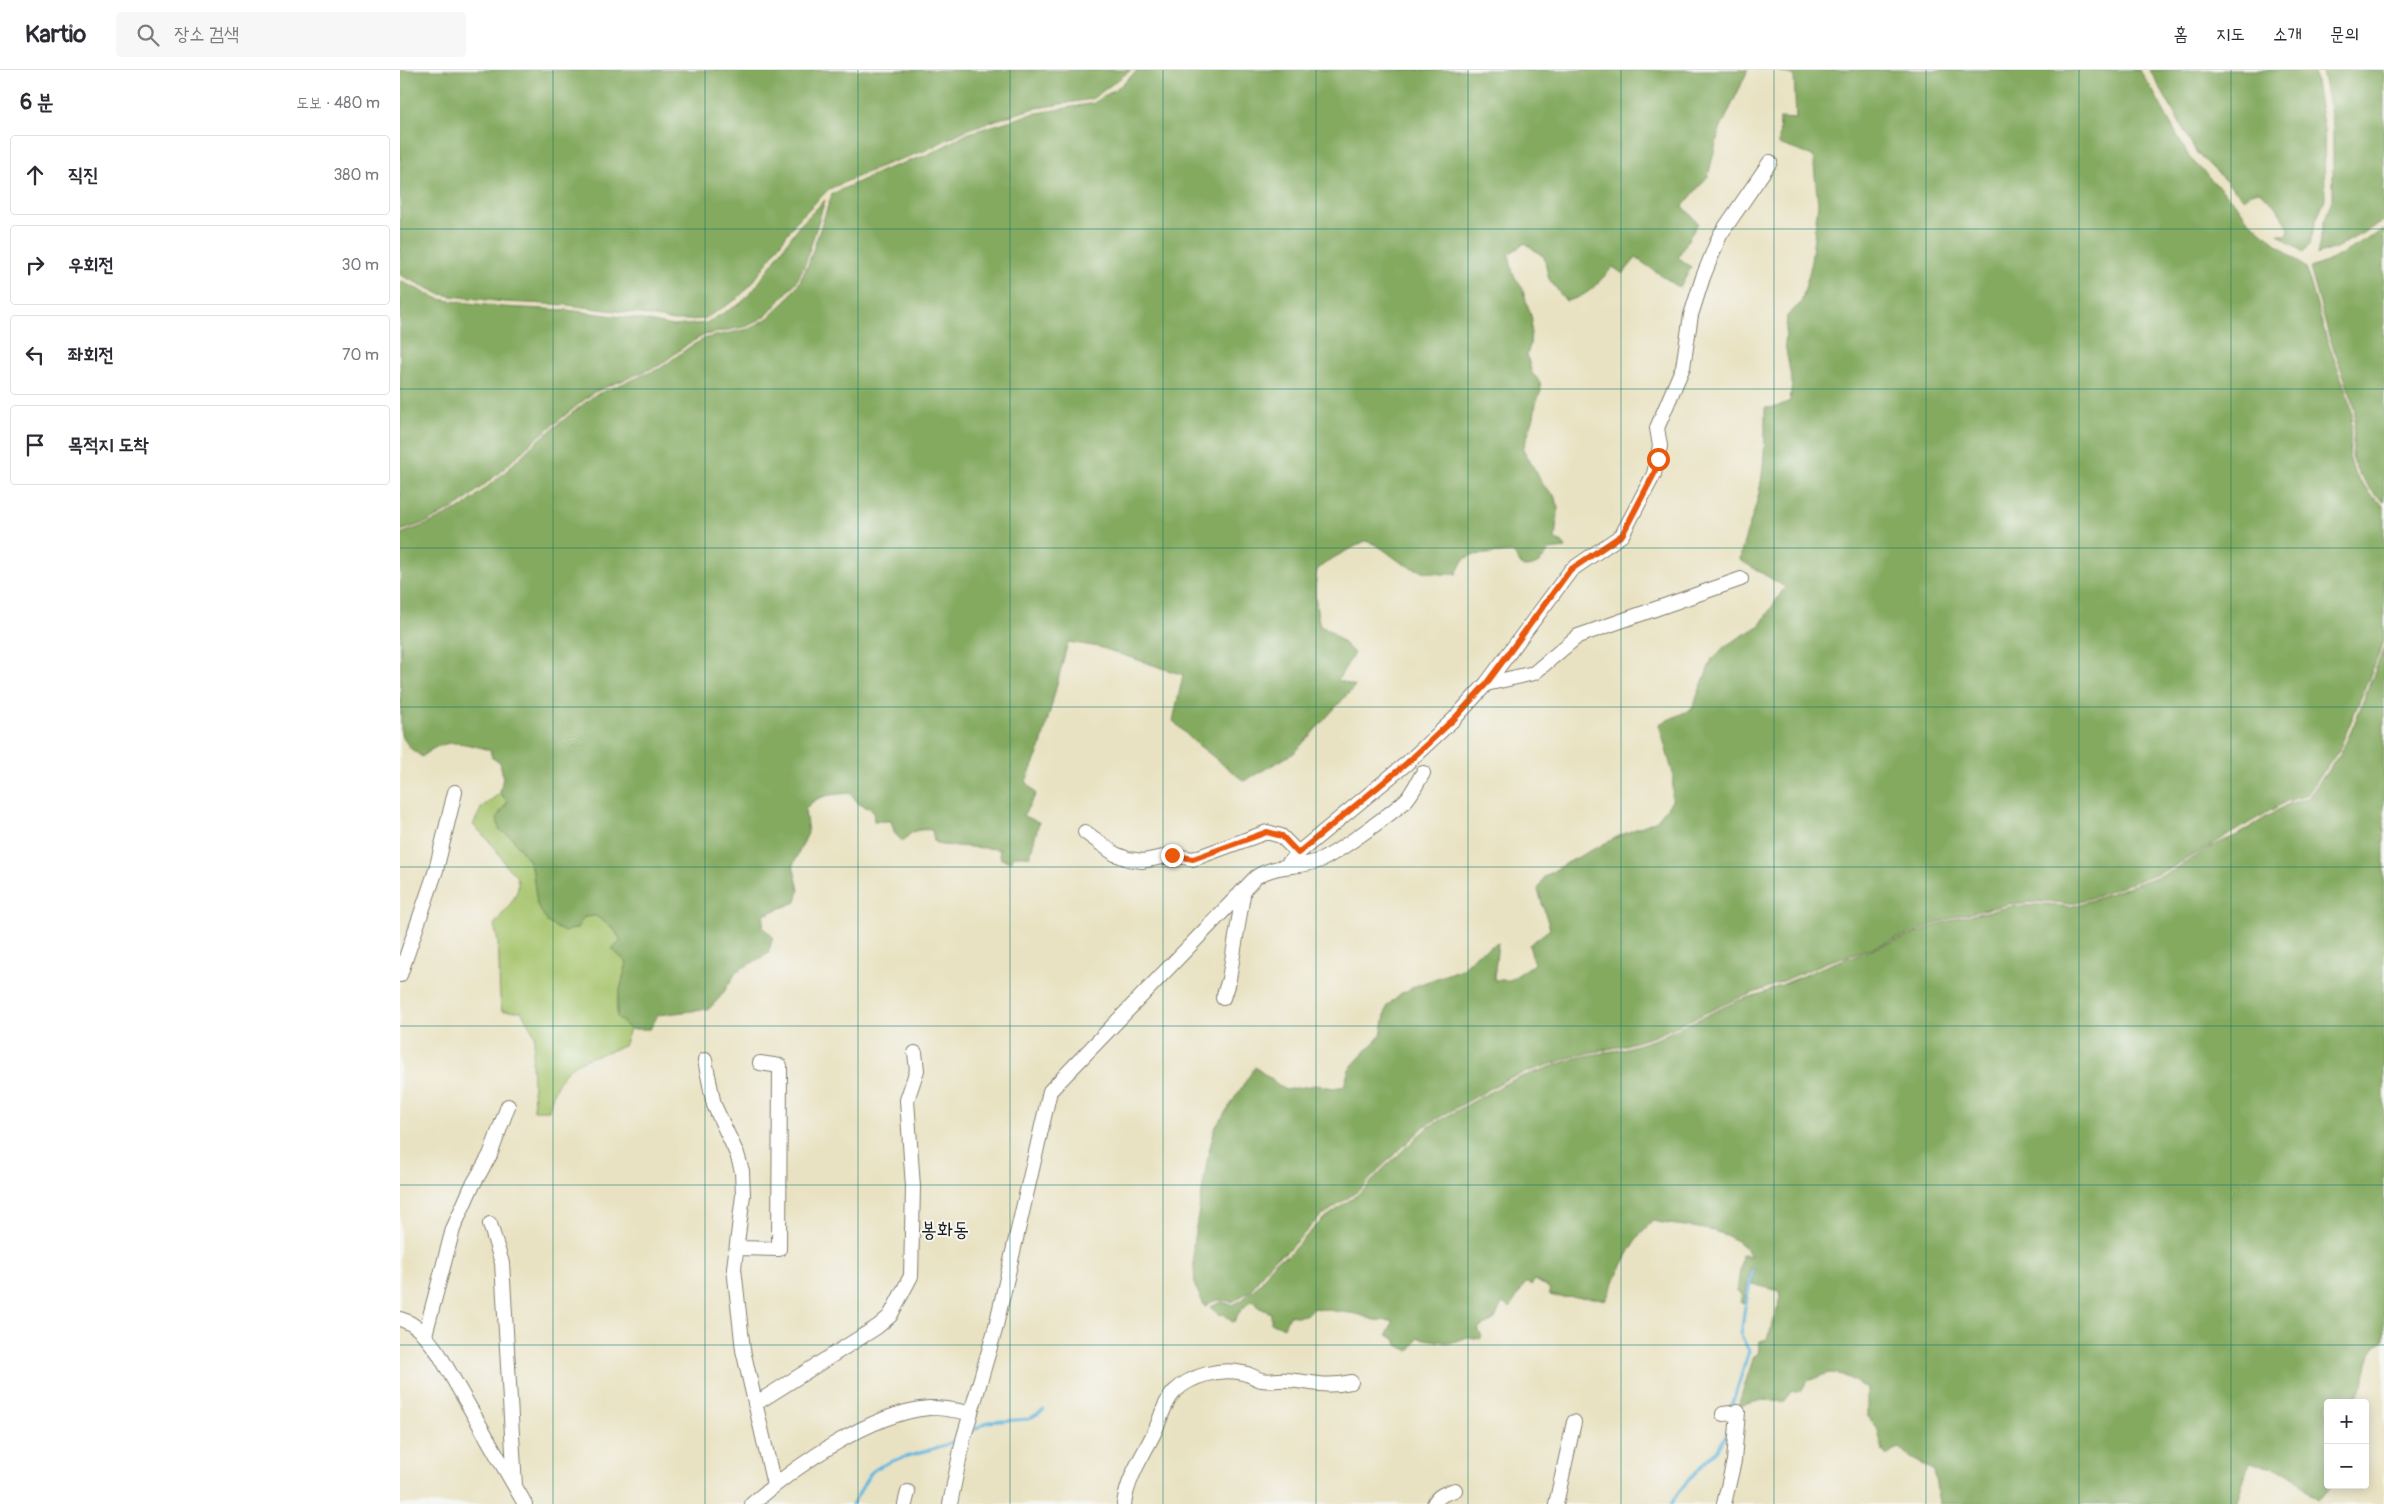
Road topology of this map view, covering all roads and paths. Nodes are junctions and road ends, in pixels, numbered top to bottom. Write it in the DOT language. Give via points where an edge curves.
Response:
graph roads {
  1 [pos="1770,162"];
  2 [pos="1740,579"];
  3 [pos="1486,684"];
  4 [pos="1423,773"];
  5 [pos="455,792"];
  6 [pos="1085,832"];
  7 [pos="1298,853"];
  8 [pos="1286,866"];
  9 [pos="1244,889"];
  10 [pos="400,975"];
  11 [pos="1223,998"];
  12 [pos="915,1053"];
  13 [pos="706,1060"];
  14 [pos="760,1063"];
  15 [pos="508,1106"];
  16 [pos="490,1224"];
  17 [pos="737,1248"];
  18 [pos="400,1318"];
  19 [pos="425,1335"];
  20 [pos="1351,1382"];
  21 [pos="755,1404"];
  22 [pos="971,1413"];
  23 [pos="1723,1414"];
  24 [pos="1574,1422"];
  25 [pos="774,1485"];
  26 [pos="515,1486"];
  27 [pos="1455,1490"];
  28 [pos="525,1504"];
  29 [pos="752,1504"];
  30 [pos="950,1504"];
  31 [pos="1124,1504"];
  32 [pos="1434,1504"];
  33 [pos="1556,1504"];
  34 [pos="1724,1504"];
  1 -- 3 [label="street" via="1720,235 1703,277 1691,315 1683,367 1657,428 1660,446 1656,467 1622,535 1570,570"];
  2 -- 3 [label="street" via="1578,636 1534,673"];
  3 -- 7 [label="street" via="1407,763"];
  4 -- 8 [label="street" via="1408,798 1322,860"];
  5 -- 10 [label="street" via="436,870"];
  6 -- 7 [label="street" via="1115,854 1144,861 1172,855 1193,859 1267,832 1282,836"];
  7 -- 8 [label="street"];
  8 -- 9 [label="street" via="1268,869"];
  9 -- 11 [label="street"];
  9 -- 22 [label="street" via="1050,1091 995,1330"];
  12 -- 21 [label="street" via="916,1070 907,1100 913,1187 911,1276 890,1316 877,1327"];
  13 -- 17 [label="street" via="714,1105 742,1172 743,1195"];
  14 -- 17 [label="street" via="780,1066 779,1248"];
  15 -- 19 [label="street" via="490,1155 453,1229"];
  16 -- 26 [label="street" via="502,1263"];
  17 -- 21 [label="street" via="734,1268 743,1350"];
  18 -- 19 [label="street"];
  19 -- 26 [label="street"];
  20 -- 31 [label="street" via="1317,1386 1286,1380 1260,1380 1228,1371 1189,1380 1166,1403 1150,1442 1130,1476"];
  21 -- 25 [label="street"];
  22 -- 25 [label="street" via="929,1408 899,1414 817,1454"];
  22 -- 30 [label="street"];
  23 -- 34 [label="street" via="1738,1412 1734,1461"];
  24 -- 33 [label="street"];
  25 -- 29 [label="street"];
  26 -- 28 [label="street"];
  27 -- 32 [label="street" via="1444,1493"];
}
